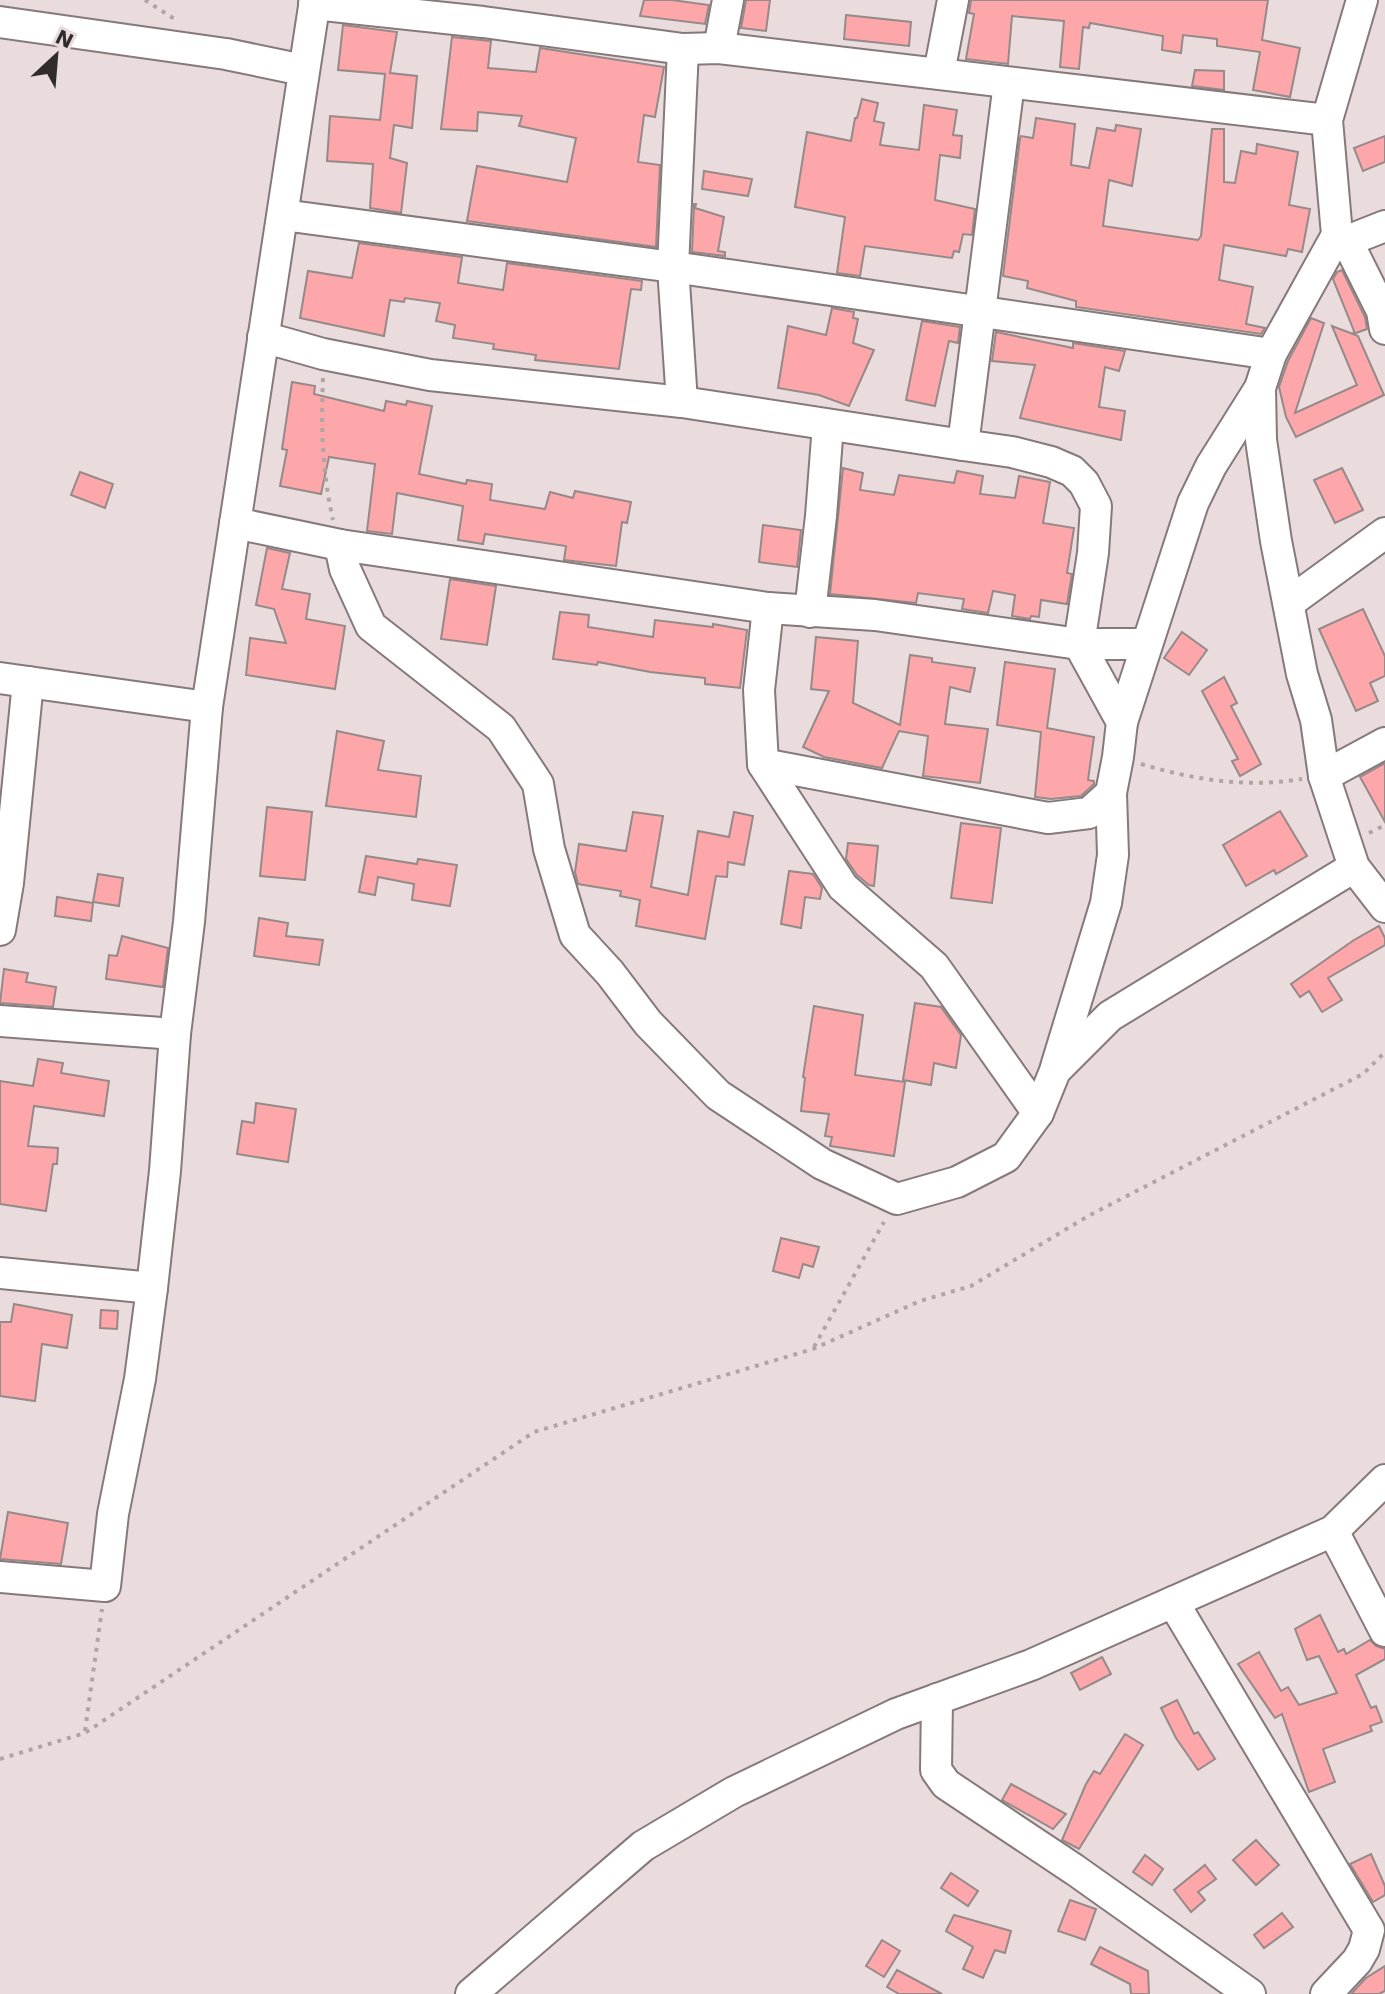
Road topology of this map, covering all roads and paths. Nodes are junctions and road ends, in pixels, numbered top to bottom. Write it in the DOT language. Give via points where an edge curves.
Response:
graph roads {
  1 [pos="728,0"];
  2 [pos="953,0"];
  3 [pos="1362,0"];
  4 [pos="315,2"];
  5 [pos="483,11"];
  6 [pos="0,22"];
  7 [pos="719,48"];
  8 [pos="683,49"];
  9 [pos="303,70"];
  10 [pos="939,73"];
  11 [pos="1009,83"];
  12 [pos="1327,120"];
  13 [pos="283,215"];
  14 [pos="1385,226"];
  15 [pos="1342,238"];
  16 [pos="673,267"];
  17 [pos="979,313"];
  18 [pos="1385,329"];
  19 [pos="263,337"];
  20 [pos="323,354"];
  21 [pos="1271,354"];
  22 [pos="1260,388"];
  23 [pos="682,402"];
  24 [pos="828,425"];
  25 [pos="963,445"];
  26 [pos="235,523"];
  27 [pos="1385,533"];
  28 [pos="340,545"];
  29 [pos="1290,602"];
  30 [pos="768,608"];
  31 [pos="810,612"];
  32 [pos="1079,644"];
  33 [pos="1146,644"];
  34 [pos="14,680"];
  35 [pos="207,707"];
  36 [pos="1122,722"];
  37 [pos="1385,743"];
  38 [pos="1118,757"];
  39 [pos="763,764"];
  40 [pos="1324,776"];
  41 [pos="1281,782"];
  42 [pos="1111,793"];
  43 [pos="1354,867"];
  44 [pos="1385,907"];
  45 [pos="0,930"];
  46 [pos="0,1021"];
  47 [pos="175,1034"];
  48 [pos="1385,1052"];
  49 [pos="1055,1071"];
  50 [pos="1038,1113"];
  51 [pos="897,1199"];
  52 [pos="0,1273"];
  53 [pos="152,1288"];
  54 [pos="813,1349"];
  55 [pos="1385,1480"];
  56 [pos="1333,1531"];
  57 [pos="0,1577"];
  58 [pos="105,1586"];
  59 [pos="1173,1602"];
  60 [pos="1385,1631"];
  61 [pos="937,1699"];
  62 [pos="85,1733"];
  63 [pos="0,1759"];
  64 [pos="471,1994"];
  65 [pos="1250,1994"];
  66 [pos="1326,1994"];
  1 -- 7 [label="street"];
  2 -- 10 [label="street"];
  3 -- 12 [label="street"];
  4 -- 5 [label="street"];
  4 -- 9 [label="street"];
  5 -- 8 [label="street"];
  6 -- 9 [label="street"];
  7 -- 8 [label="street"];
  7 -- 10 [label="street"];
  8 -- 16 [label="street"];
  9 -- 13 [label="street"];
  10 -- 11 [label="street"];
  11 -- 12 [label="street"];
  11 -- 17 [label="street"];
  12 -- 15 [label="street"];
  13 -- 16 [label="street"];
  13 -- 19 [label="street"];
  14 -- 15 [label="street"];
  15 -- 18 [label="street" via="1382,311"];
  15 -- 21 [label="street"];
  16 -- 17 [label="street"];
  16 -- 23 [label="street"];
  17 -- 21 [label="street"];
  17 -- 25 [label="street"];
  19 -- 20 [label="street"];
  19 -- 26 [label="street"];
  20 -- 23 [label="street" via="476,382"];
  20 -- 28 [label="path" via="324,482"];
  21 -- 22 [label="street"];
  22 -- 29 [label="street" via="1263,455"];
  22 -- 33 [label="street" via="1193,503"];
  23 -- 24 [label="street"];
  24 -- 25 [label="street"];
  24 -- 31 [label="street"];
  25 -- 32 [label="street" via="1051,462 1084,483 1096,506"];
  26 -- 28 [label="street"];
  26 -- 35 [label="street"];
  27 -- 29 [label="street"];
  28 -- 30 [label="street"];
  28 -- 51 [label="street" via="371,626 501,728 538,784 549,849 575,935 648,1023 718,1095 822,1164"];
  29 -- 40 [label="street"];
  30 -- 31 [label="street"];
  30 -- 39 [label="street" via="759,690"];
  31 -- 32 [label="street" via="875,615"];
  32 -- 33 [label="street"];
  32 -- 36 [label="street"];
  33 -- 36 [label="street"];
  34 -- 35 [label="street"];
  34 -- 45 [label="street" via="8,883"];
  35 -- 47 [label="street"];
  36 -- 38 [label="street"];
  37 -- 40 [label="street"];
  38 -- 41 [label="path" via="1188,778 1250,785"];
  38 -- 42 [label="street"];
  39 -- 42 [label="street" via="1048,818 1089,813"];
  39 -- 50 [label="street" via="843,887 934,966"];
  40 -- 43 [label="street"];
  42 -- 49 [label="street" via="1113,855 1106,903"];
  43 -- 44 [label="street"];
  43 -- 49 [label="street" via="1110,1016"];
  46 -- 47 [label="street"];
  47 -- 53 [label="street"];
  48 -- 54 [label="path" via="1363,1074 1090,1215 971,1286 920,1301"];
  49 -- 50 [label="street"];
  50 -- 51 [label="street" via="1006,1157 957,1182"];
  51 -- 54 [label="path"];
  52 -- 53 [label="street"];
  53 -- 58 [label="street"];
  54 -- 62 [label="path" via="534,1432"];
  55 -- 56 [label="street"];
  56 -- 59 [label="street"];
  56 -- 60 [label="street"];
  57 -- 58 [label="street"];
  58 -- 62 [label="path"];
  59 -- 61 [label="street" via="1031,1665"];
  59 -- 66 [label="street" via="1369,1930 1357,1961"];
  61 -- 64 [label="street" via="734,1792 643,1846"];
  61 -- 65 [label="street" via="936,1770 946,1784"];
  62 -- 63 [label="path"];
}
